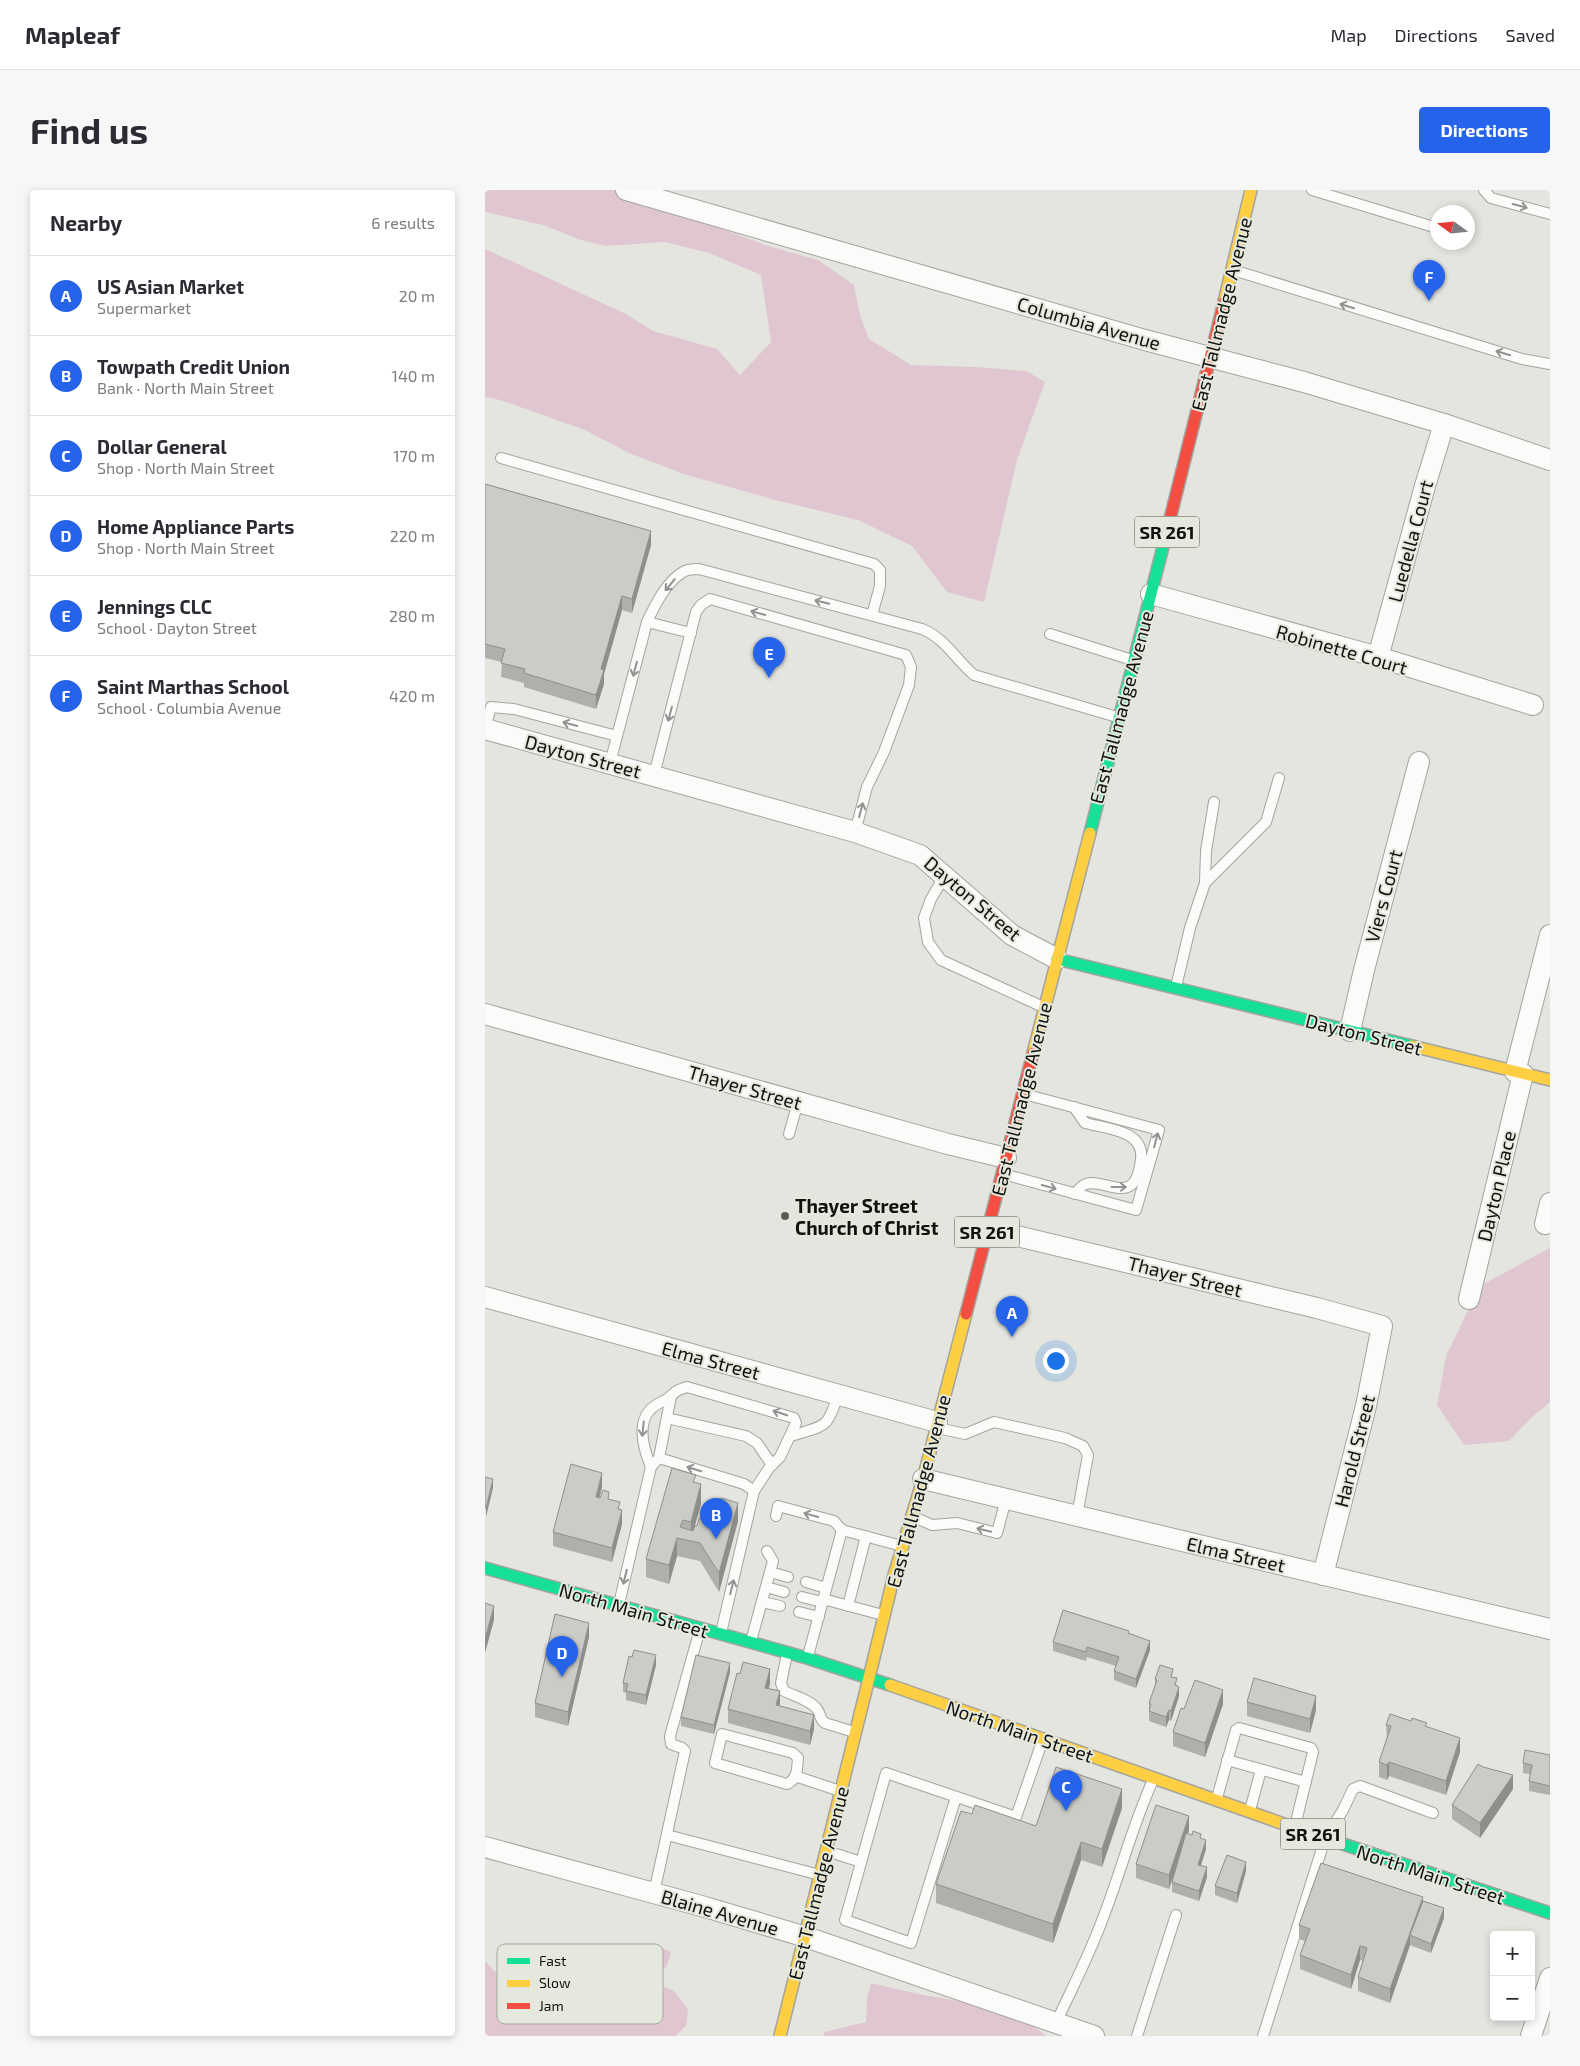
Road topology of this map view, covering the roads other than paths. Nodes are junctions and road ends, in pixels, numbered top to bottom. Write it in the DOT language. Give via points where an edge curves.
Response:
graph roads {
  1 [pos="626,190"];
  2 [pos="1251,190"];
  3 [pos="1312,190"];
  4 [pos="1489,193"];
  5 [pos="1550,214"];
  6 [pos="1430,226"];
  7 [pos="1232,270"];
  8 [pos="1211,357"];
  9 [pos="1550,364"];
  10 [pos="1443,424"];
  11 [pos="501,458"];
  12 [pos="1550,460"];
  13 [pos="1151,594"];
  14 [pos="871,614"];
  15 [pos="647,622"];
  16 [pos="691,633"];
  17 [pos="1050,634"];
  18 [pos="1378,657"];
  19 [pos="1133,660"];
  20 [pos="1533,705"];
  21 [pos="1118,718"];
  22 [pos="485,729"];
  23 [pos="617,736"];
  24 [pos="1419,762"];
  25 [pos="609,763"];
  26 [pos="654,775"];
  27 [pos="1279,778"];
  28 [pos="1214,802"];
  29 [pos="855,832"];
  30 [pos="945,875"];
  31 [pos="1205,883"];
  32 [pos="1550,935"];
  33 [pos="1057,959"];
  34 [pos="1176,988"];
  35 [pos="1044,1007"];
  36 [pos="485,1014"];
  37 [pos="1350,1031"];
  38 [pos="1519,1073"];
  39 [pos="1550,1080"];
  40 [pos="1023,1093"];
  41 [pos="797,1102"];
  42 [pos="1074,1107"];
  43 [pos="789,1134"];
  44 [pos="1004,1166"];
  45 [pos="1075,1194"];
  46 [pos="1550,1203"];
  47 [pos="1545,1224"];
  48 [pos="988,1228"];
  49 [pos="485,1297"];
  50 [pos="1469,1299"];
  51 [pos="1381,1326"];
  52 [pos="838,1395"];
  53 [pos="671,1396"];
  54 [pos="667,1418"];
  55 [pos="936,1425"];
  56 [pos="791,1436"];
  57 [pos="659,1458"];
  58 [pos="772,1465"];
  59 [pos="651,1467"];
  60 [pos="923,1479"];
  61 [pos="754,1491"];
  62 [pos="1006,1498"];
  63 [pos="775,1516"];
  64 [pos="912,1516"];
  65 [pos="1077,1516"];
  66 [pos="842,1530"];
  67 [pos="867,1536"];
  68 [pos="903,1546"];
  69 [pos="767,1552"];
  70 [pos="772,1567"];
  71 [pos="485,1568"];
  72 [pos="1323,1575"];
  73 [pos="788,1577"];
  74 [pos="807,1582"];
  75 [pos="766,1587"];
  76 [pos="826,1588"];
  77 [pos="784,1592"];
  78 [pos="802,1597"];
  79 [pos="823,1601"];
  80 [pos="762,1602"];
  81 [pos="618,1605"];
  82 [pos="780,1606"];
  83 [pos="848,1606"];
  84 [pos="799,1612"];
  85 [pos="885,1615"];
  86 [pos="819,1617"];
  87 [pos="701,1628"];
  88 [pos="1550,1629"];
  89 [pos="721,1634"];
  90 [pos="751,1642"];
  91 [pos="787,1653"];
  92 [pos="807,1658"];
  93 [pos="869,1678"];
  94 [pos="856,1732"];
  95 [pos="1043,1739"];
  96 [pos="1227,1760"];
  97 [pos="1261,1770"];
  98 [pos="795,1776"];
  99 [pos="1154,1778"];
  100 [pos="1306,1782"];
  101 [pos="841,1791"];
  102 [pos="956,1797"];
  103 [pos="1217,1799"];
  104 [pos="1250,1810"];
  105 [pos="1433,1813"];
  106 [pos="1294,1827"];
  107 [pos="667,1835"];
  108 [pos="1325,1839"];
  109 [pos="485,1847"];
  110 [pos="827,1851"];
  111 [pos="861,1862"];
  112 [pos="821,1875"];
  113 [pos="654,1894"];
  114 [pos="1550,1912"];
  115 [pos="1176,1915"];
  116 [pos="805,1937"];
  117 [pos="1550,1978"];
  118 [pos="1056,2023"];
  119 [pos="780,2036"];
  120 [pos="1094,2036"];
  121 [pos="1137,2036"];
  122 [pos="1263,2036"];
  123 [pos="1531,2036"];
  1 -- 8 [label="street, Columbia Avenue"];
  2 -- 7 [label="main road, East Tallmadge Avenue / SR 261"];
  3 -- 6 [label="lane"];
  4 -- 5 [label="lane, one-way"];
  7 -- 8 [label="main road, East Tallmadge Avenue / SR 261"];
  9 -- 7 [label="lane, one-way" via="1522,359"];
  8 -- 10 [label="street, Columbia Avenue"];
  8 -- 13 [label="main road, East Tallmadge Avenue / SR 261"];
  10 -- 12 [label="street, Columbia Avenue"];
  10 -- 18 [label="street, Luedella Court"];
  11 -- 14 [label="lane" via="874,564 880,570 880,586"];
  13 -- 18 [label="street, Robinette Court"];
  13 -- 19 [label="main road, East Tallmadge Avenue / SR 261"];
  14 -- 15 [label="lane, one-way" via="699,568 684,571 673,580 655,604"];
  14 -- 21 [label="lane" via="932,633 974,675"];
  15 -- 16 [label="lane"];
  15 -- 23 [label="lane, one-way"];
  16 -- 26 [label="lane, one-way"];
  29 -- 16 [label="lane, one-way" via="867,787 909,685 911,667 906,655 710,600 696,612"];
  17 -- 19 [label="lane"];
  18 -- 20 [label="street, Robinette Court"];
  19 -- 21 [label="main road, East Tallmadge Avenue / SR 261"];
  21 -- 33 [label="main road, East Tallmadge Avenue / SR 261"];
  23 -- 22 [label="lane, one-way" via="514,709 491,707"];
  22 -- 25 [label="street, Dayton Street"];
  23 -- 25 [label="lane"];
  24 -- 37 [label="street, Viers Court"];
  25 -- 26 [label="street, Dayton Street"];
  26 -- 29 [label="street, Dayton Street"];
  27 -- 31 [label="lane" via="1266,822"];
  28 -- 31 [label="lane" via="1206,851"];
  29 -- 30 [label="street, Dayton Street" via="920,855"];
  30 -- 33 [label="street, Dayton Street" via="1012,935"];
  30 -- 35 [label="lane" via="924,918 928,942 941,960"];
  31 -- 34 [label="lane"];
  32 -- 38 [label="street, Dayton Place"];
  33 -- 34 [label="main road, Dayton Street"];
  33 -- 35 [label="main road, East Tallmadge Avenue / SR 261"];
  34 -- 37 [label="main road, Dayton Street"];
  35 -- 40 [label="main road, East Tallmadge Avenue / SR 261"];
  36 -- 41 [label="street, Thayer Street"];
  37 -- 38 [label="main road, Dayton Street"];
  38 -- 39 [label="main road, Dayton Street"];
  38 -- 50 [label="street, Dayton Place"];
  40 -- 42 [label="lane"];
  40 -- 44 [label="main road, East Tallmadge Avenue / SR 261"];
  41 -- 43 [label="lane"];
  41 -- 44 [label="street, Thayer Street" via="948,1144"];
  45 -- 42 [label="lane, one-way" via="1084,1184 1095,1182 1125,1188 1134,1183 1142,1150 1138,1141 1127,1134 1085,1123"];
  45 -- 42 [label="lane, one-way" via="1136,1210 1159,1130"];
  44 -- 45 [label="lane, one-way"];
  44 -- 48 [label="main road, East Tallmadge Avenue / SR 261"];
  46 -- 47 [label="street"];
  48 -- 51 [label="street, Thayer Street"];
  48 -- 55 [label="main road, East Tallmadge Avenue / SR 261"];
  49 -- 52 [label="street, Elma Street"];
  51 -- 72 [label="street, Harold Street" via="1366,1406"];
  52 -- 55 [label="street, Elma Street"];
  52 -- 56 [label="lane" via="828,1422"];
  53 -- 54 [label="lane"];
  56 -- 53 [label="lane, one-way" via="797,1423 794,1418 687,1387 674,1391"];
  53 -- 59 [label="lane, one-way" via="650,1410 643,1424 643,1438"];
  54 -- 57 [label="lane"];
  54 -- 58 [label="lane" via="745,1436 757,1443"];
  55 -- 60 [label="main road, East Tallmadge Avenue / SR 261"];
  55 -- 65 [label="lane" via="965,1434 994,1422 1065,1438 1083,1446 1088,1455"];
  56 -- 58 [label="lane"];
  57 -- 59 [label="lane"];
  61 -- 57 [label="lane, one-way" via="744,1484"];
  58 -- 61 [label="lane"];
  59 -- 81 [label="lane, one-way"];
  60 -- 62 [label="street, Elma Street"];
  60 -- 64 [label="main road, East Tallmadge Avenue / SR 261"];
  89 -- 61 [label="lane, one-way"];
  62 -- 64 [label="lane, one-way" via="997,1533 957,1523 932,1525"];
  62 -- 65 [label="street, Elma Street"];
  66 -- 63 [label="lane, one-way" via="834,1521 778,1506"];
  64 -- 68 [label="main road, East Tallmadge Avenue / SR 261"];
  65 -- 72 [label="street, Elma Street"];
  66 -- 67 [label="lane"];
  66 -- 76 [label="lane"];
  67 -- 68 [label="lane"];
  67 -- 83 [label="lane"];
  68 -- 85 [label="main road, East Tallmadge Avenue / SR 261"];
  69 -- 70 [label="lane"];
  70 -- 73 [label="lane"];
  70 -- 75 [label="lane"];
  71 -- 81 [label="main road, North Main Street"];
  72 -- 88 [label="street, Elma Street"];
  74 -- 76 [label="lane"];
  75 -- 77 [label="lane"];
  75 -- 80 [label="lane"];
  76 -- 79 [label="lane"];
  78 -- 79 [label="lane"];
  79 -- 83 [label="lane"];
  79 -- 86 [label="lane"];
  80 -- 82 [label="lane"];
  80 -- 90 [label="lane"];
  81 -- 87 [label="main road, North Main Street"];
  83 -- 85 [label="lane"];
  84 -- 86 [label="lane"];
  85 -- 93 [label="main road, East Tallmadge Avenue / SR 261"];
  86 -- 92 [label="lane"];
  87 -- 89 [label="main road, North Main Street"];
  87 -- 107 [label="lane" via="670,1736 671,1744 685,1751"];
  89 -- 90 [label="main road, North Main Street"];
  90 -- 91 [label="main road, North Main Street"];
  91 -- 92 [label="main road, North Main Street"];
  91 -- 94 [label="lane" via="781,1683 784,1690 812,1704 821,1721"];
  92 -- 93 [label="main road, North Main Street"];
  93 -- 94 [label="main road, East Tallmadge Avenue"];
  93 -- 95 [label="main road, North Main Street / SR 261"];
  94 -- 101 [label="main road, East Tallmadge Avenue"];
  95 -- 99 [label="main road, North Main Street / SR 261"];
  95 -- 102 [label="lane" via="1016,1817"];
  96 -- 97 [label="lane"];
  96 -- 100 [label="lane" via="1235,1730 1239,1728 1311,1748 1313,1752"];
  96 -- 103 [label="lane"];
  97 -- 100 [label="lane"];
  97 -- 104 [label="lane"];
  98 -- 98 [label="lane" via="787,1784 715,1763 722,1734 793,1753 798,1758"];
  98 -- 101 [label="lane"];
  99 -- 103 [label="main road, North Main Street / SR 261"];
  99 -- 118 [label="lane" via="1086,1961"];
  100 -- 106 [label="lane"];
  101 -- 110 [label="main road, East Tallmadge Avenue"];
  102 -- 111 [label="lane" via="886,1774"];
  102 -- 111 [label="lane" via="911,1943 845,1920"];
  103 -- 104 [label="main road, North Main Street / SR 261"];
  104 -- 106 [label="main road, North Main Street / SR 261"];
  105 -- 108 [label="lane" via="1360,1786 1353,1788"];
  106 -- 108 [label="main road, North Main Street / SR 261"];
  107 -- 112 [label="lane"];
  107 -- 113 [label="lane"];
  108 -- 114 [label="main road, North Main Street / SR 261"];
  108 -- 122 [label="lane"];
  109 -- 113 [label="street, Blaine Avenue"];
  110 -- 111 [label="lane"];
  110 -- 112 [label="main road, East Tallmadge Avenue"];
  112 -- 116 [label="main road, East Tallmadge Avenue"];
  113 -- 116 [label="street, Blaine Avenue"];
  115 -- 121 [label="lane"];
  116 -- 118 [label="street, Blaine Avenue"];
  116 -- 119 [label="main road, East Tallmadge Avenue"];
  117 -- 123 [label="street"];
  118 -- 120 [label="street, Blaine Avenue"];
}
